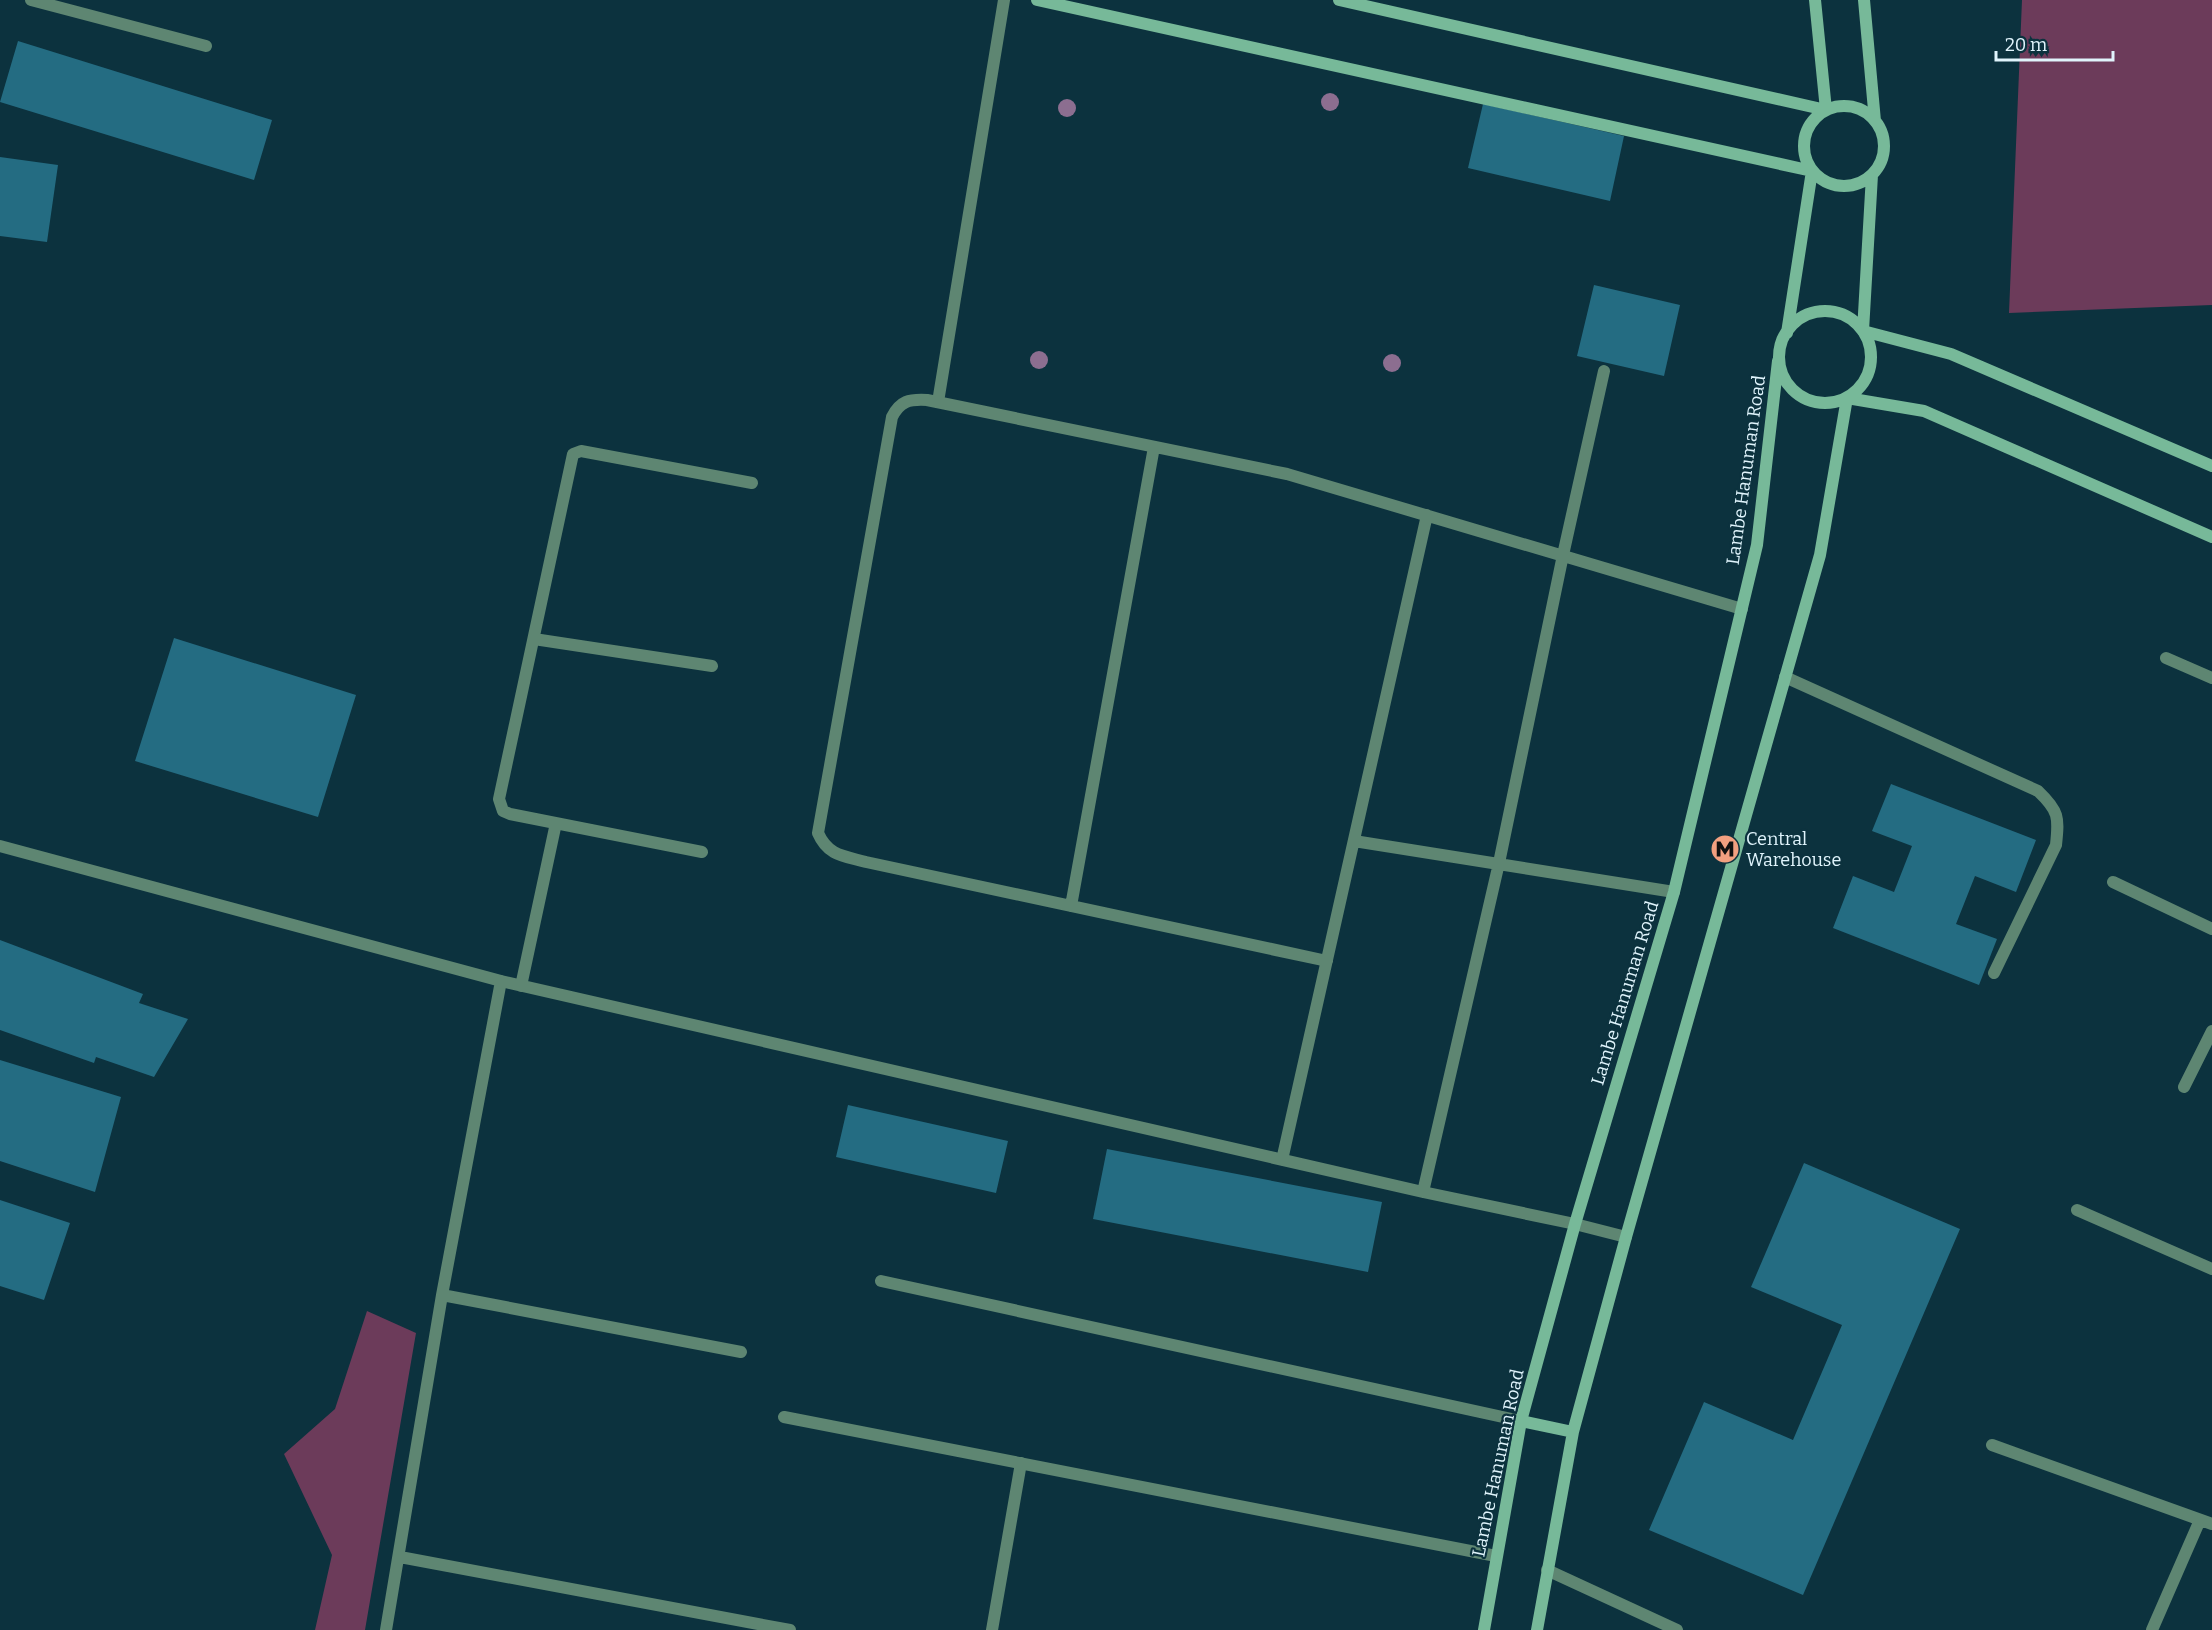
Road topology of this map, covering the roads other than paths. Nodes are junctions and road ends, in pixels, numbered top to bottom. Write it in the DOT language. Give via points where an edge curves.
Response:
graph roads {
  1 [pos="31,0"];
  2 [pos="1004,0"];
  3 [pos="1037,0"];
  4 [pos="1339,0"];
  5 [pos="1815,0"];
  6 [pos="1864,0"];
  7 [pos="207,46"];
  8 [pos="1826,110"];
  9 [pos="1875,121"];
  10 [pos="1812,171"];
  11 [pos="1872,175"];
  12 [pos="1863,331"];
  13 [pos="1787,333"];
  14 [pos="1778,362"];
  15 [pos="1604,371"];
  16 [pos="1847,398"];
  17 [pos="938,402"];
  18 [pos="1154,447"];
  19 [pos="2212,466"];
  20 [pos="752,483"];
  21 [pos="1427,515"];
  22 [pos="2212,537"];
  23 [pos="1563,555"];
  24 [pos="1742,609"];
  25 [pos="534,639"];
  26 [pos="2166,658"];
  27 [pos="712,666"];
  28 [pos="1785,677"];
  29 [pos="2212,678"];
  30 [pos="556,823"];
  31 [pos="1354,841"];
  32 [pos="0,846"];
  33 [pos="702,852"];
  34 [pos="1499,863"];
  35 [pos="2113,882"];
  36 [pos="1674,892"];
  37 [pos="1071,906"];
  38 [pos="2212,929"];
  39 [pos="1327,961"];
  40 [pos="1994,973"];
  41 [pos="501,981"];
  42 [pos="521,986"];
  43 [pos="2212,1030"];
  44 [pos="2184,1087"];
  45 [pos="1282,1160"];
  46 [pos="1423,1192"];
  47 [pos="2077,1210"];
  48 [pos="1575,1224"];
  49 [pos="1626,1237"];
  50 [pos="2212,1269"];
  51 [pos="881,1281"];
  52 [pos="442,1295"];
  53 [pos="741,1352"];
  54 [pos="784,1417"];
  55 [pos="1521,1421"];
  56 [pos="1573,1432"];
  57 [pos="1992,1445"];
  58 [pos="1021,1463"];
  59 [pos="2206,1522"];
  60 [pos="1496,1556"];
  61 [pos="400,1557"];
  62 [pos="1547,1570"];
  63 [pos="386,1630"];
  64 [pos="790,1630"];
  65 [pos="992,1630"];
  66 [pos="1484,1630"];
  67 [pos="1537,1630"];
  68 [pos="1677,1630"];
  69 [pos="2152,1630"];
  1 -- 7 [label="street"];
  2 -- 17 [label="street"];
  3 -- 10 [label="main road"];
  4 -- 8 [label="main road"];
  5 -- 8 [label="main road"];
  6 -- 9 [label="main road"];
  8 -- 9 [label="main road" via="1858,108"];
  8 -- 10 [label="main road" via="1809,125 1805,137 1804,149"];
  9 -- 11 [label="main road" via="1884,142 1881,160"];
  10 -- 11 [label="main road" via="1827,183 1846,186"];
  10 -- 13 [label="main road"];
  11 -- 12 [label="main road"];
  12 -- 13 [label="main road" via="1853,320 1824,311 1809,313"];
  12 -- 16 [label="main road" via="1871,360 1859,388"];
  12 -- 19 [label="main road" via="1951,354"];
  13 -- 14 [label="main road"];
  14 -- 16 [label="main road" via="1790,389 1802,398 1832,404"];
  14 -- 24 [label="main road, Lambe Hanuman Road" via="1757,545"];
  15 -- 23 [label="street"];
  16 -- 22 [label="main road" via="1924,411"];
  16 -- 28 [label="main road" via="1820,555"];
  17 -- 18 [label="street"];
  17 -- 37 [label="street" via="910,399 898,405 892,417 818,833 823,845 834,853"];
  18 -- 21 [label="street" via="1287,474"];
  18 -- 37 [label="street"];
  20 -- 25 [label="street" via="581,451 573,454"];
  21 -- 23 [label="street"];
  21 -- 31 [label="street"];
  23 -- 24 [label="street"];
  23 -- 34 [label="street"];
  24 -- 36 [label="main road, Lambe Hanuman Road"];
  25 -- 27 [label="street"];
  25 -- 30 [label="street" via="500,806 510,814"];
  26 -- 29 [label="street"];
  28 -- 40 [label="street" via="2038,791 2052,805 2058,821 2056,845"];
  28 -- 49 [label="main road"];
  30 -- 33 [label="street"];
  30 -- 42 [label="street"];
  31 -- 34 [label="street"];
  31 -- 39 [label="street"];
  32 -- 41 [label="street"];
  34 -- 36 [label="street"];
  34 -- 46 [label="street"];
  35 -- 38 [label="street"];
  36 -- 48 [label="main road, Lambe Hanuman Road"];
  37 -- 39 [label="street"];
  39 -- 45 [label="street"];
  41 -- 42 [label="street"];
  41 -- 52 [label="street"];
  42 -- 45 [label="street"];
  43 -- 44 [label="street"];
  45 -- 46 [label="street"];
  46 -- 48 [label="street"];
  47 -- 50 [label="street"];
  48 -- 49 [label="street"];
  48 -- 55 [label="main road, Lambe Hanuman Road"];
  49 -- 56 [label="main road"];
  51 -- 55 [label="street"];
  52 -- 53 [label="street"];
  52 -- 61 [label="street"];
  54 -- 58 [label="street"];
  55 -- 56 [label="main road"];
  55 -- 60 [label="main road, Lambe Hanuman Road"];
  56 -- 62 [label="main road"];
  57 -- 59 [label="street"];
  58 -- 60 [label="street"];
  58 -- 65 [label="street"];
  59 -- 69 [label="street"];
  60 -- 66 [label="main road, Lambe Hanuman Road"];
  61 -- 63 [label="street"];
  61 -- 64 [label="street"];
  62 -- 67 [label="main road"];
  62 -- 68 [label="street"];
}
